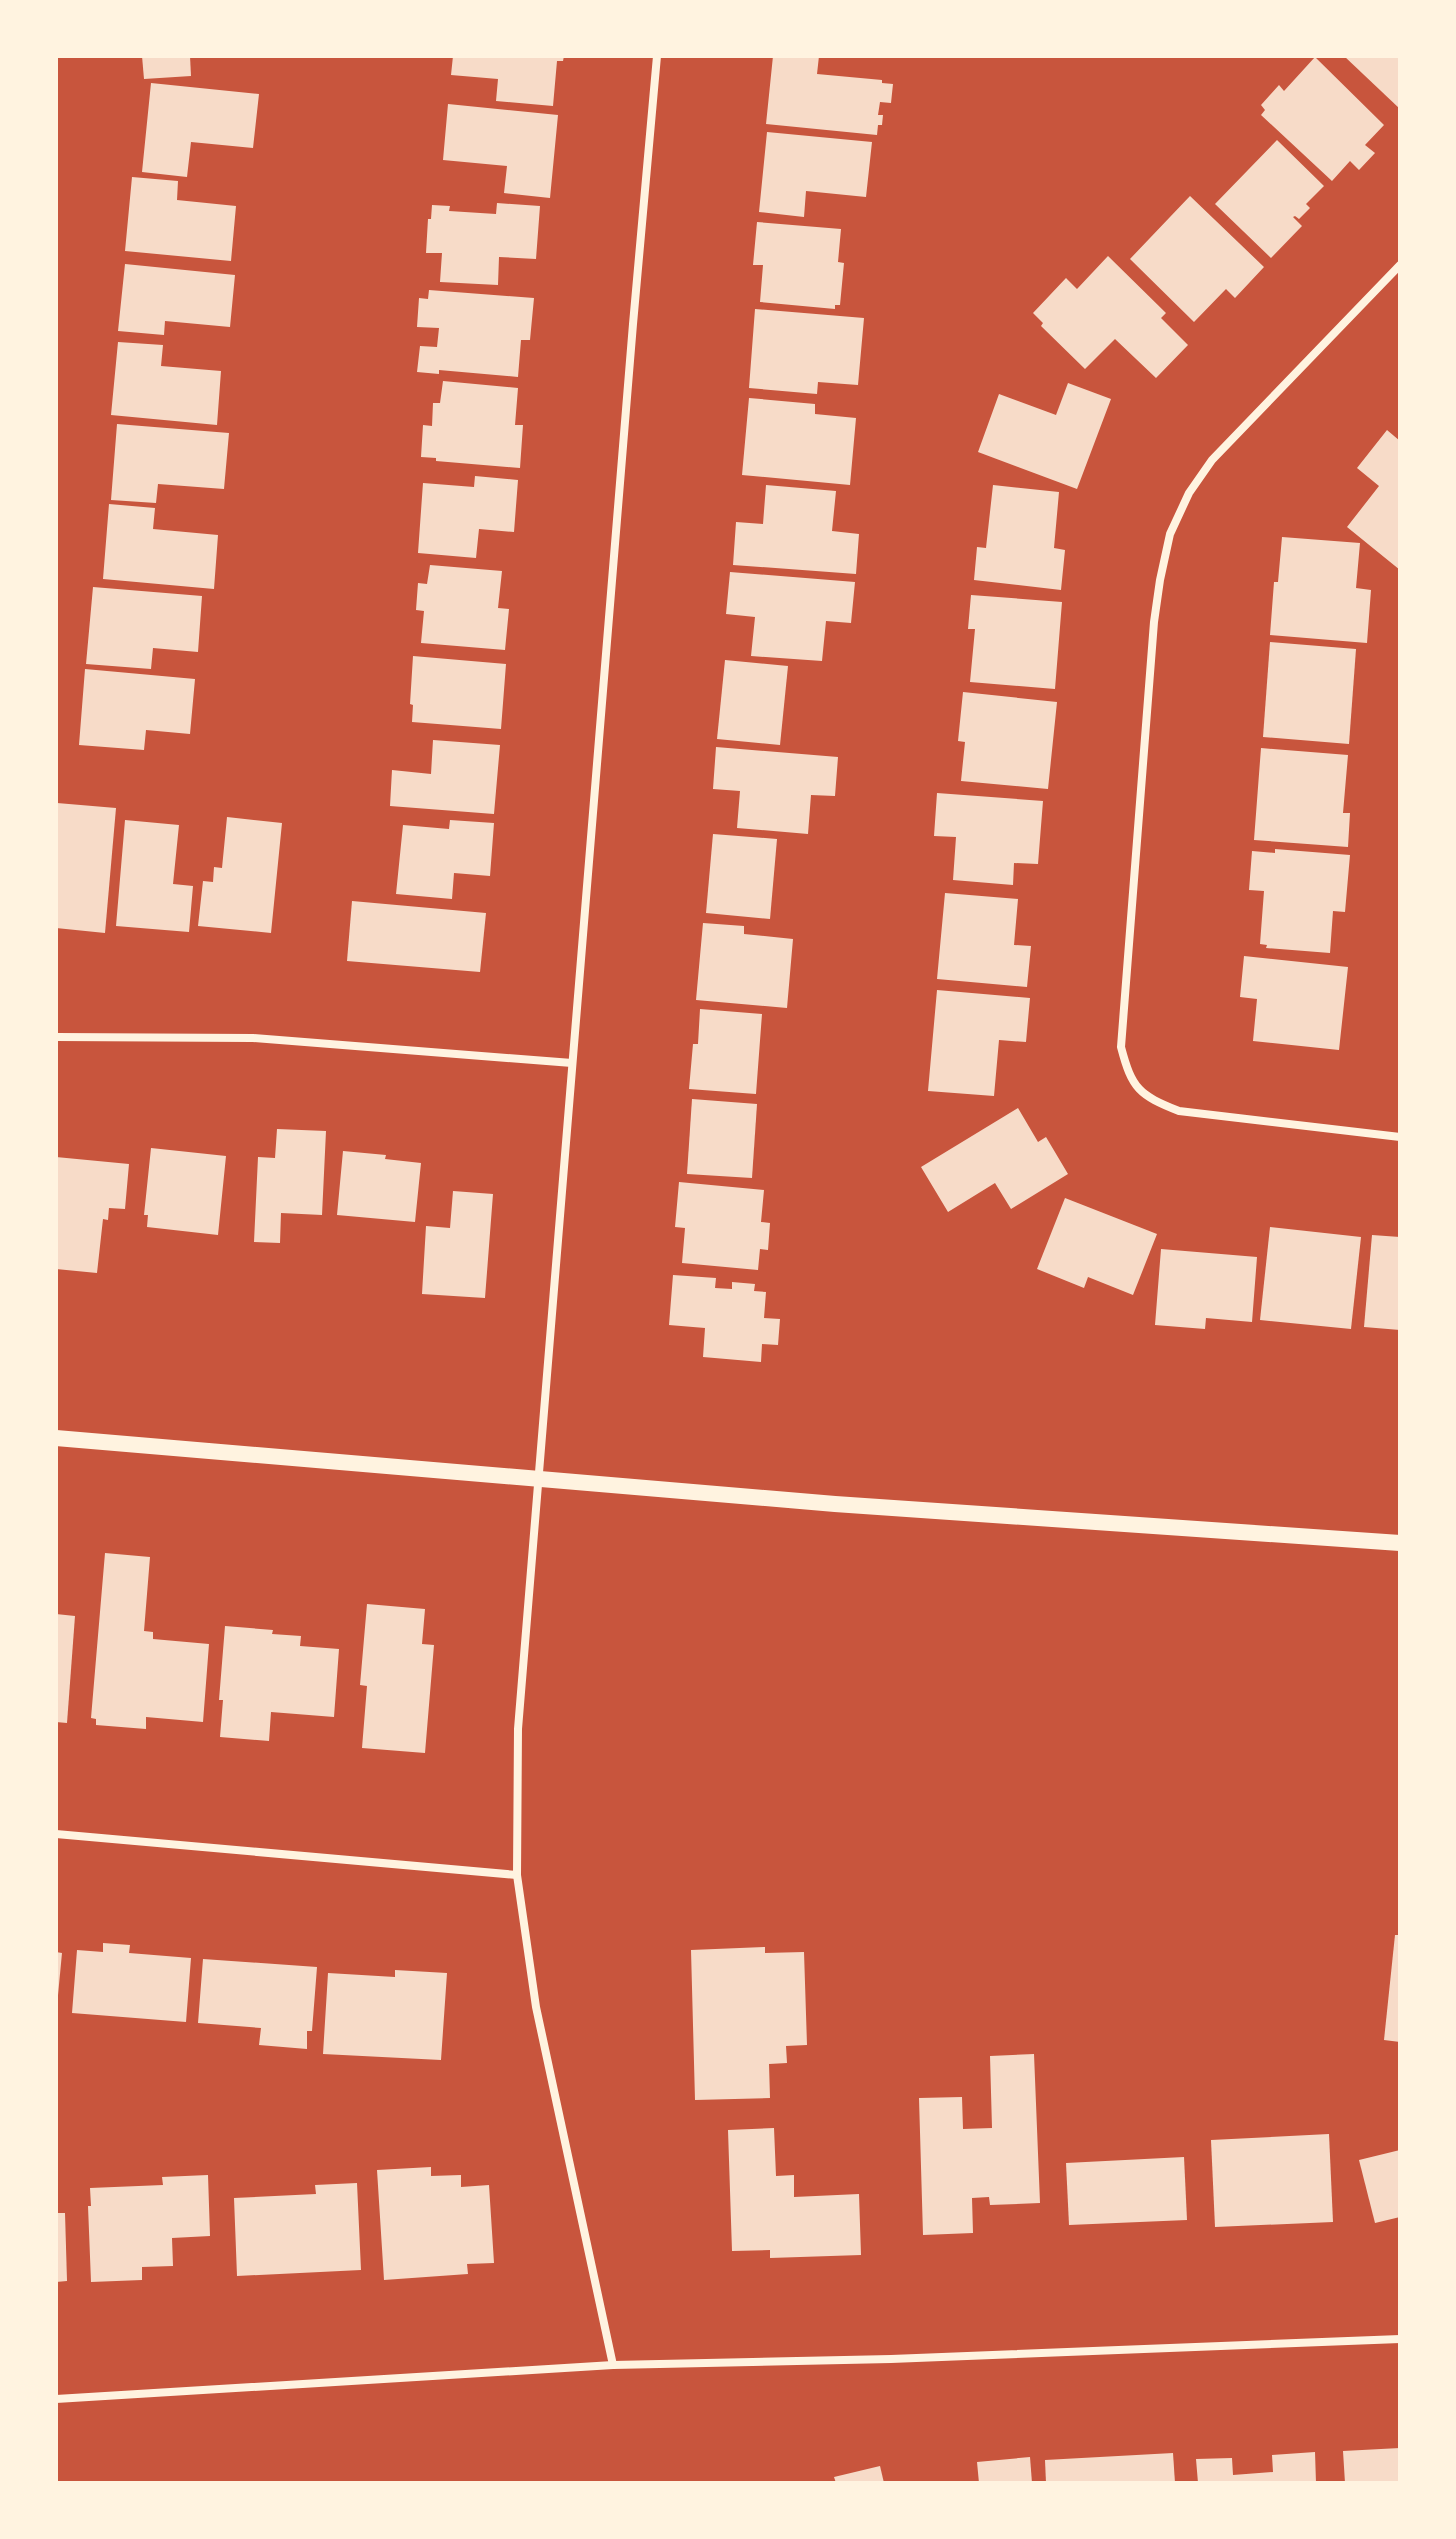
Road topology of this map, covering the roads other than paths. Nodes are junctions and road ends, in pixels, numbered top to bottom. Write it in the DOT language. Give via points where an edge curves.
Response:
graph roads {
  1 [pos="657,56"];
  2 [pos="1400,265"];
  3 [pos="56,1037"];
  4 [pos="572,1063"];
  5 [pos="1400,1137"];
  6 [pos="56,1438"];
  7 [pos="538,1478"];
  8 [pos="1400,1543"];
  9 [pos="56,1834"];
  10 [pos="517,1875"];
  11 [pos="1400,2339"];
  12 [pos="613,2365"];
  13 [pos="56,2399"];
  1 -- 4 [label="street"];
  2 -- 5 [label="street" via="1212,460 1170,534 1154,622 1121,1047 1128,1076 1149,1099 1179,1111"];
  3 -- 4 [label="street" via="253,1038"];
  4 -- 7 [label="street"];
  6 -- 7 [label="main road"];
  7 -- 8 [label="main road"];
  7 -- 10 [label="street" via="518,1729"];
  9 -- 10 [label="street"];
  10 -- 12 [label="street" via="536,2007"];
  11 -- 12 [label="street"];
  12 -- 13 [label="street"];
}
